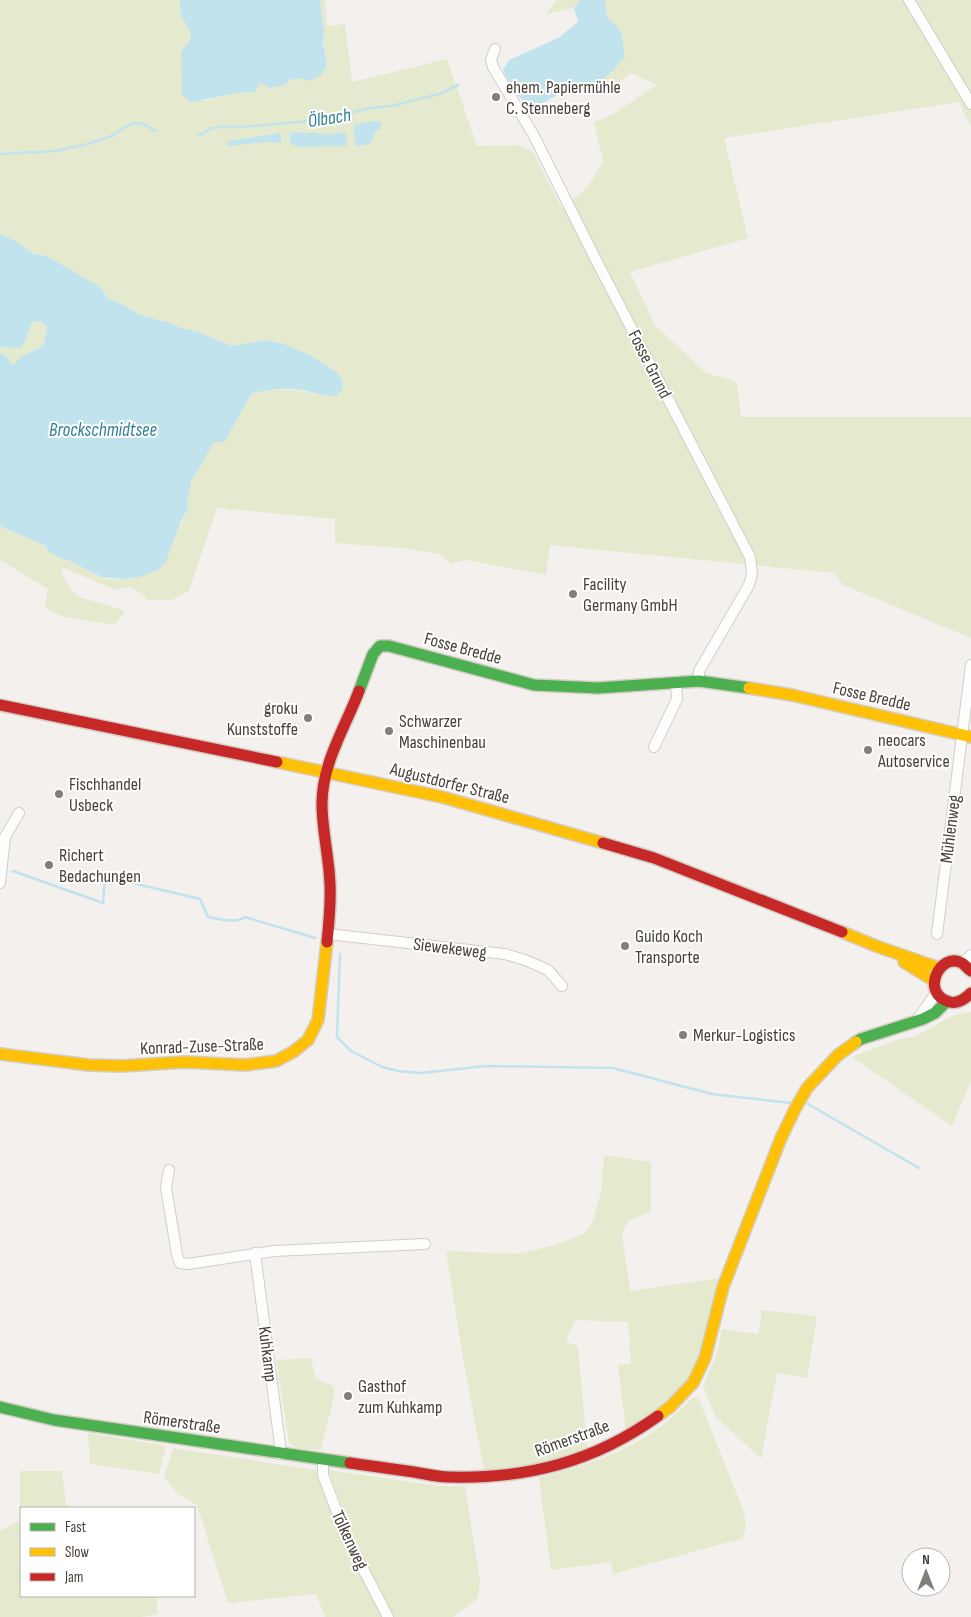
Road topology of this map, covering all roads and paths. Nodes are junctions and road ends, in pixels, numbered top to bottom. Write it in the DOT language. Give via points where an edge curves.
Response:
graph roads {
  1 [pos="909,0"];
  2 [pos="495,48"];
  3 [pos="971,104"];
  4 [pos="971,665"];
  5 [pos="699,681"];
  6 [pos="676,683"];
  7 [pos="0,706"];
  8 [pos="966,736"];
  9 [pos="654,747"];
  10 [pos="327,773"];
  11 [pos="19,813"];
  12 [pos="0,875"];
  13 [pos="0,883"];
  14 [pos="328,934"];
  15 [pos="937,934"];
  16 [pos="876,946"];
  17 [pos="968,963"];
  18 [pos="939,968"];
  19 [pos="933,980"];
  20 [pos="562,986"];
  21 [pos="936,993"];
  22 [pos="970,995"];
  23 [pos="946,1001"];
  24 [pos="917,1020"];
  25 [pos="0,1054"];
  26 [pos="169,1170"];
  27 [pos="425,1244"];
  28 [pos="256,1253"];
  29 [pos="0,1407"];
  30 [pos="279,1454"];
  31 [pos="323,1460"];
  32 [pos="388,1617"];
  1 -- 3 [label="street"];
  2 -- 5 [label="street, Fosse Grund" via="491,60 493,67 534,136 750,557 752,574 749,585 699,671"];
  4 -- 8 [label="street, Mühlenweg"];
  5 -- 6 [label="street, Fosse Bredde"];
  5 -- 8 [label="street, Fosse Bredde" via="792,696"];
  6 -- 9 [label="street" via="677,699"];
  6 -- 10 [label="street, Fosse Bredde" via="598,688 534,685 380,646 373,654 352,710 333,748"];
  7 -- 10 [label="street, Augustdorfer Straße"];
  8 -- 15 [label="street, Mühlenweg"];
  10 -- 14 [label="street, Konrad-Zuse-Straße" via="322,803 330,884"];
  10 -- 16 [label="street, Augustdorfer Straße" via="442,797 654,858"];
  11 -- 12 [label="street" via="5,836"];
  12 -- 13 [label="street"];
  14 -- 20 [label="street, Siewekeweg" via="505,954 548,970"];
  14 -- 25 [label="street, Konrad-Zuse-Straße" via="318,1020 308,1040 276,1061 245,1065 185,1062 121,1066"];
  16 -- 18 [label="street, Augustdorfer Straße"];
  16 -- 19 [label="street, Augustdorfer Straße"];
  17 -- 18 [label="street" via="950,962"];
  18 -- 19 [label="street"];
  19 -- 21 [label="street"];
  21 -- 23 [label="street"];
  21 -- 24 [label="street"];
  22 -- 23 [label="street" via="958,1002"];
  23 -- 24 [label="street, Römerstraße" via="935,1013"];
  24 -- 31 [label="street, Römerstraße" via="861,1039 838,1055 807,1088 781,1138 733,1260 702,1364 692,1383 670,1407 634,1433 590,1454 512,1475 447,1477"];
  26 -- 28 [label="street" via="166,1187 180,1263"];
  27 -- 28 [label="street"];
  28 -- 30 [label="street, Kuhkamp"];
  29 -- 30 [label="street, Römerstraße" via="54,1420"];
  30 -- 31 [label="street, Römerstraße"];
  31 -- 32 [label="street, Tölkenweg" via="323,1475 346,1536"];
}
